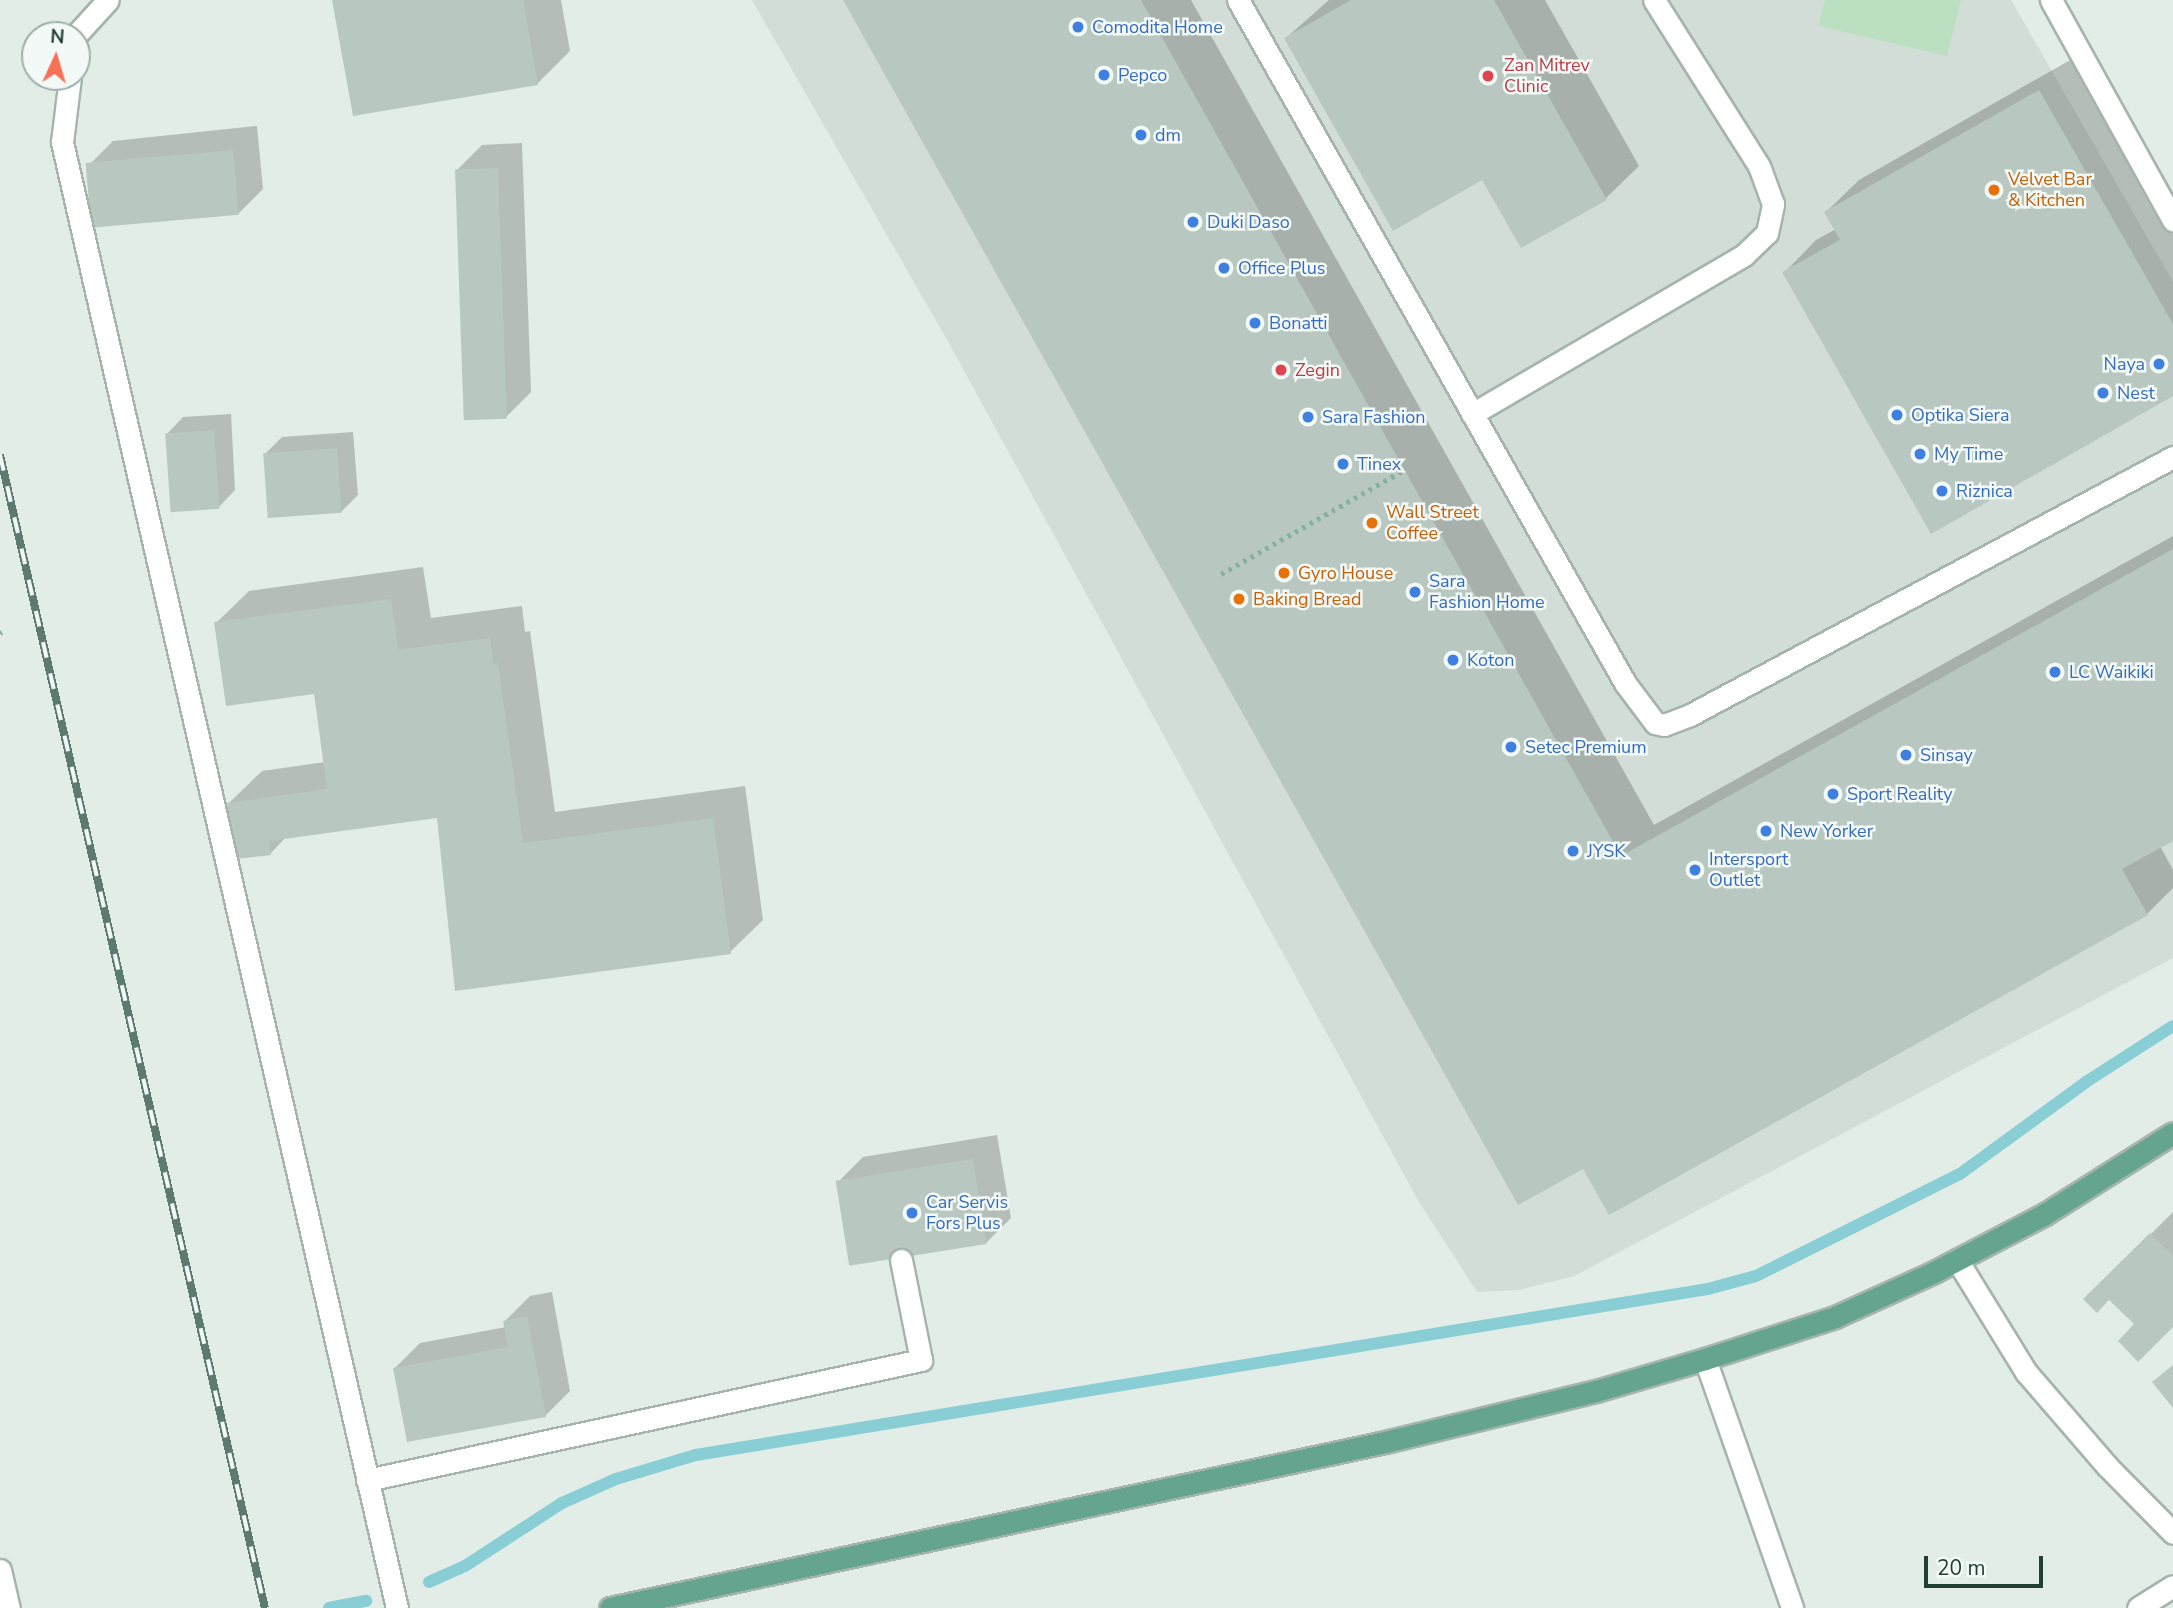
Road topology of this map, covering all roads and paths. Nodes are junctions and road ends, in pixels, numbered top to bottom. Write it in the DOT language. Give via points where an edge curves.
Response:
graph roads {
  1 [pos="108,0"];
  2 [pos="1238,0"];
  3 [pos="1654,0"];
  4 [pos="2051,0"];
  5 [pos="89,21"];
  6 [pos="68,91"];
  7 [pos="2173,220"];
  8 [pos="1472,414"];
  9 [pos="2173,457"];
  10 [pos="1404,470"];
  11 [pos="1221,573"];
  12 [pos="2173,1133"];
  13 [pos="901,1260"];
  14 [pos="1957,1260"];
  15 [pos="1705,1359"];
  16 [pos="367,1480"];
  17 [pos="2173,1533"];
  18 [pos="0,1570"];
  19 [pos="2173,1586"];
  20 [pos="9,1608"];
  21 [pos="397,1608"];
  22 [pos="610,1608"];
  23 [pos="1792,1608"];
  24 [pos="2138,1608"];
  1 -- 5 [label="street"];
  2 -- 8 [label="street"];
  3 -- 8 [label="street" via="1759,166 1773,204 1767,233 1744,255"];
  4 -- 7 [label="street"];
  6 -- 16 [label="street" via="62,142"];
  8 -- 9 [label="street" via="1625,683 1647,715 1664,725"];
  10 -- 11 [label="path"];
  12 -- 14 [label="main road" via="2045,1214"];
  13 -- 16 [label="street" via="920,1360"];
  14 -- 15 [label="main road" via="1835,1317"];
  14 -- 17 [label="street" via="2026,1372 2107,1466"];
  15 -- 22 [label="main road" via="1596,1391 1184,1488"];
  15 -- 23 [label="street"];
  16 -- 21 [label="street"];
  18 -- 20 [label="street"];
  19 -- 24 [label="street"];
}
